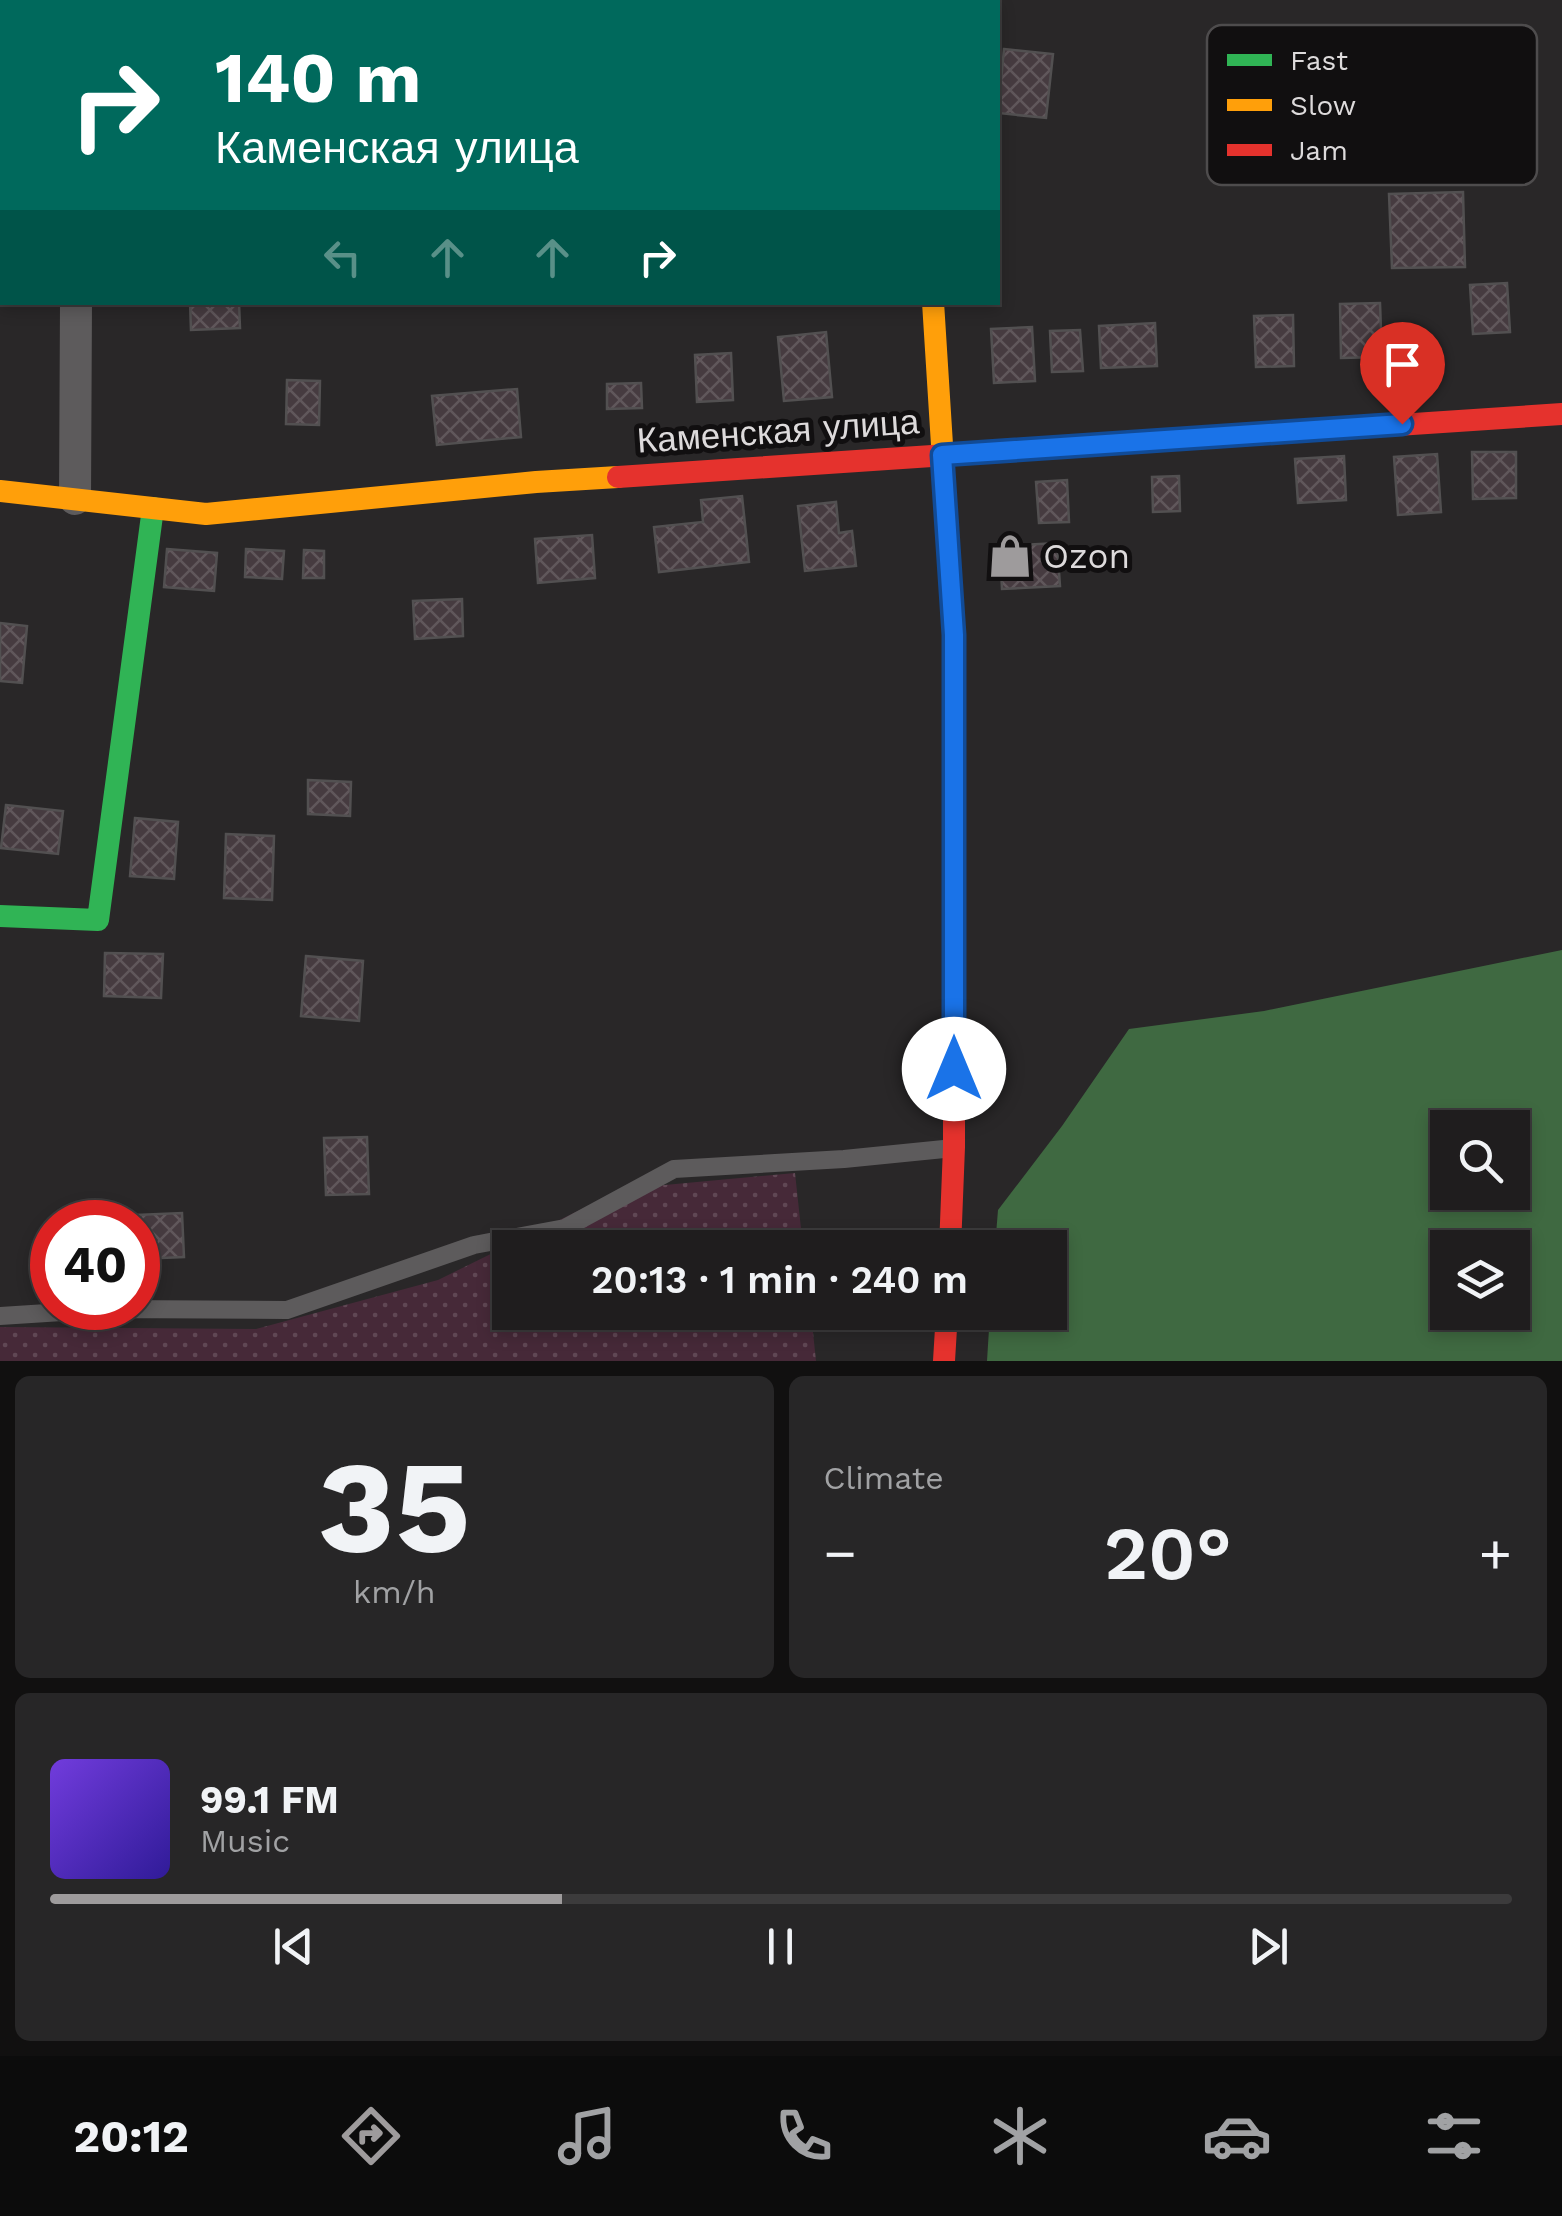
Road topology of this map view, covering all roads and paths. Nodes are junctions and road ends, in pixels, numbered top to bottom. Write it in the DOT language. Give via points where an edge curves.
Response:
graph roads {
  1 [pos="76,305"];
  2 [pos="933,305"];
  3 [pos="1562,414"];
  4 [pos="942,455"];
  5 [pos="0,491"];
  6 [pos="76,499"];
  7 [pos="153,508"];
  8 [pos="0,916"];
  9 [pos="954,1148"];
  10 [pos="951,1230"];
  11 [pos="0,1316"];
  12 [pos="946,1330"];
  13 [pos="944,1361"];
  1 -- 6 [label="street"];
  2 -- 4 [label="street"];
  3 -- 4 [label="street, Каменская улица"];
  4 -- 7 [label="street, Каменская улица" via="536,482 206,514"];
  4 -- 9 [label="street" via="954,635"];
  5 -- 6 [label="street, Каменская улица"];
  6 -- 7 [label="street, Каменская улица"];
  7 -- 8 [label="street" via="98,920"];
  9 -- 10 [label="street"];
  9 -- 11 [label="lane" via="674,1169 565,1228 474,1245 287,1310"];
  12 -- 13 [label="street"];
}
